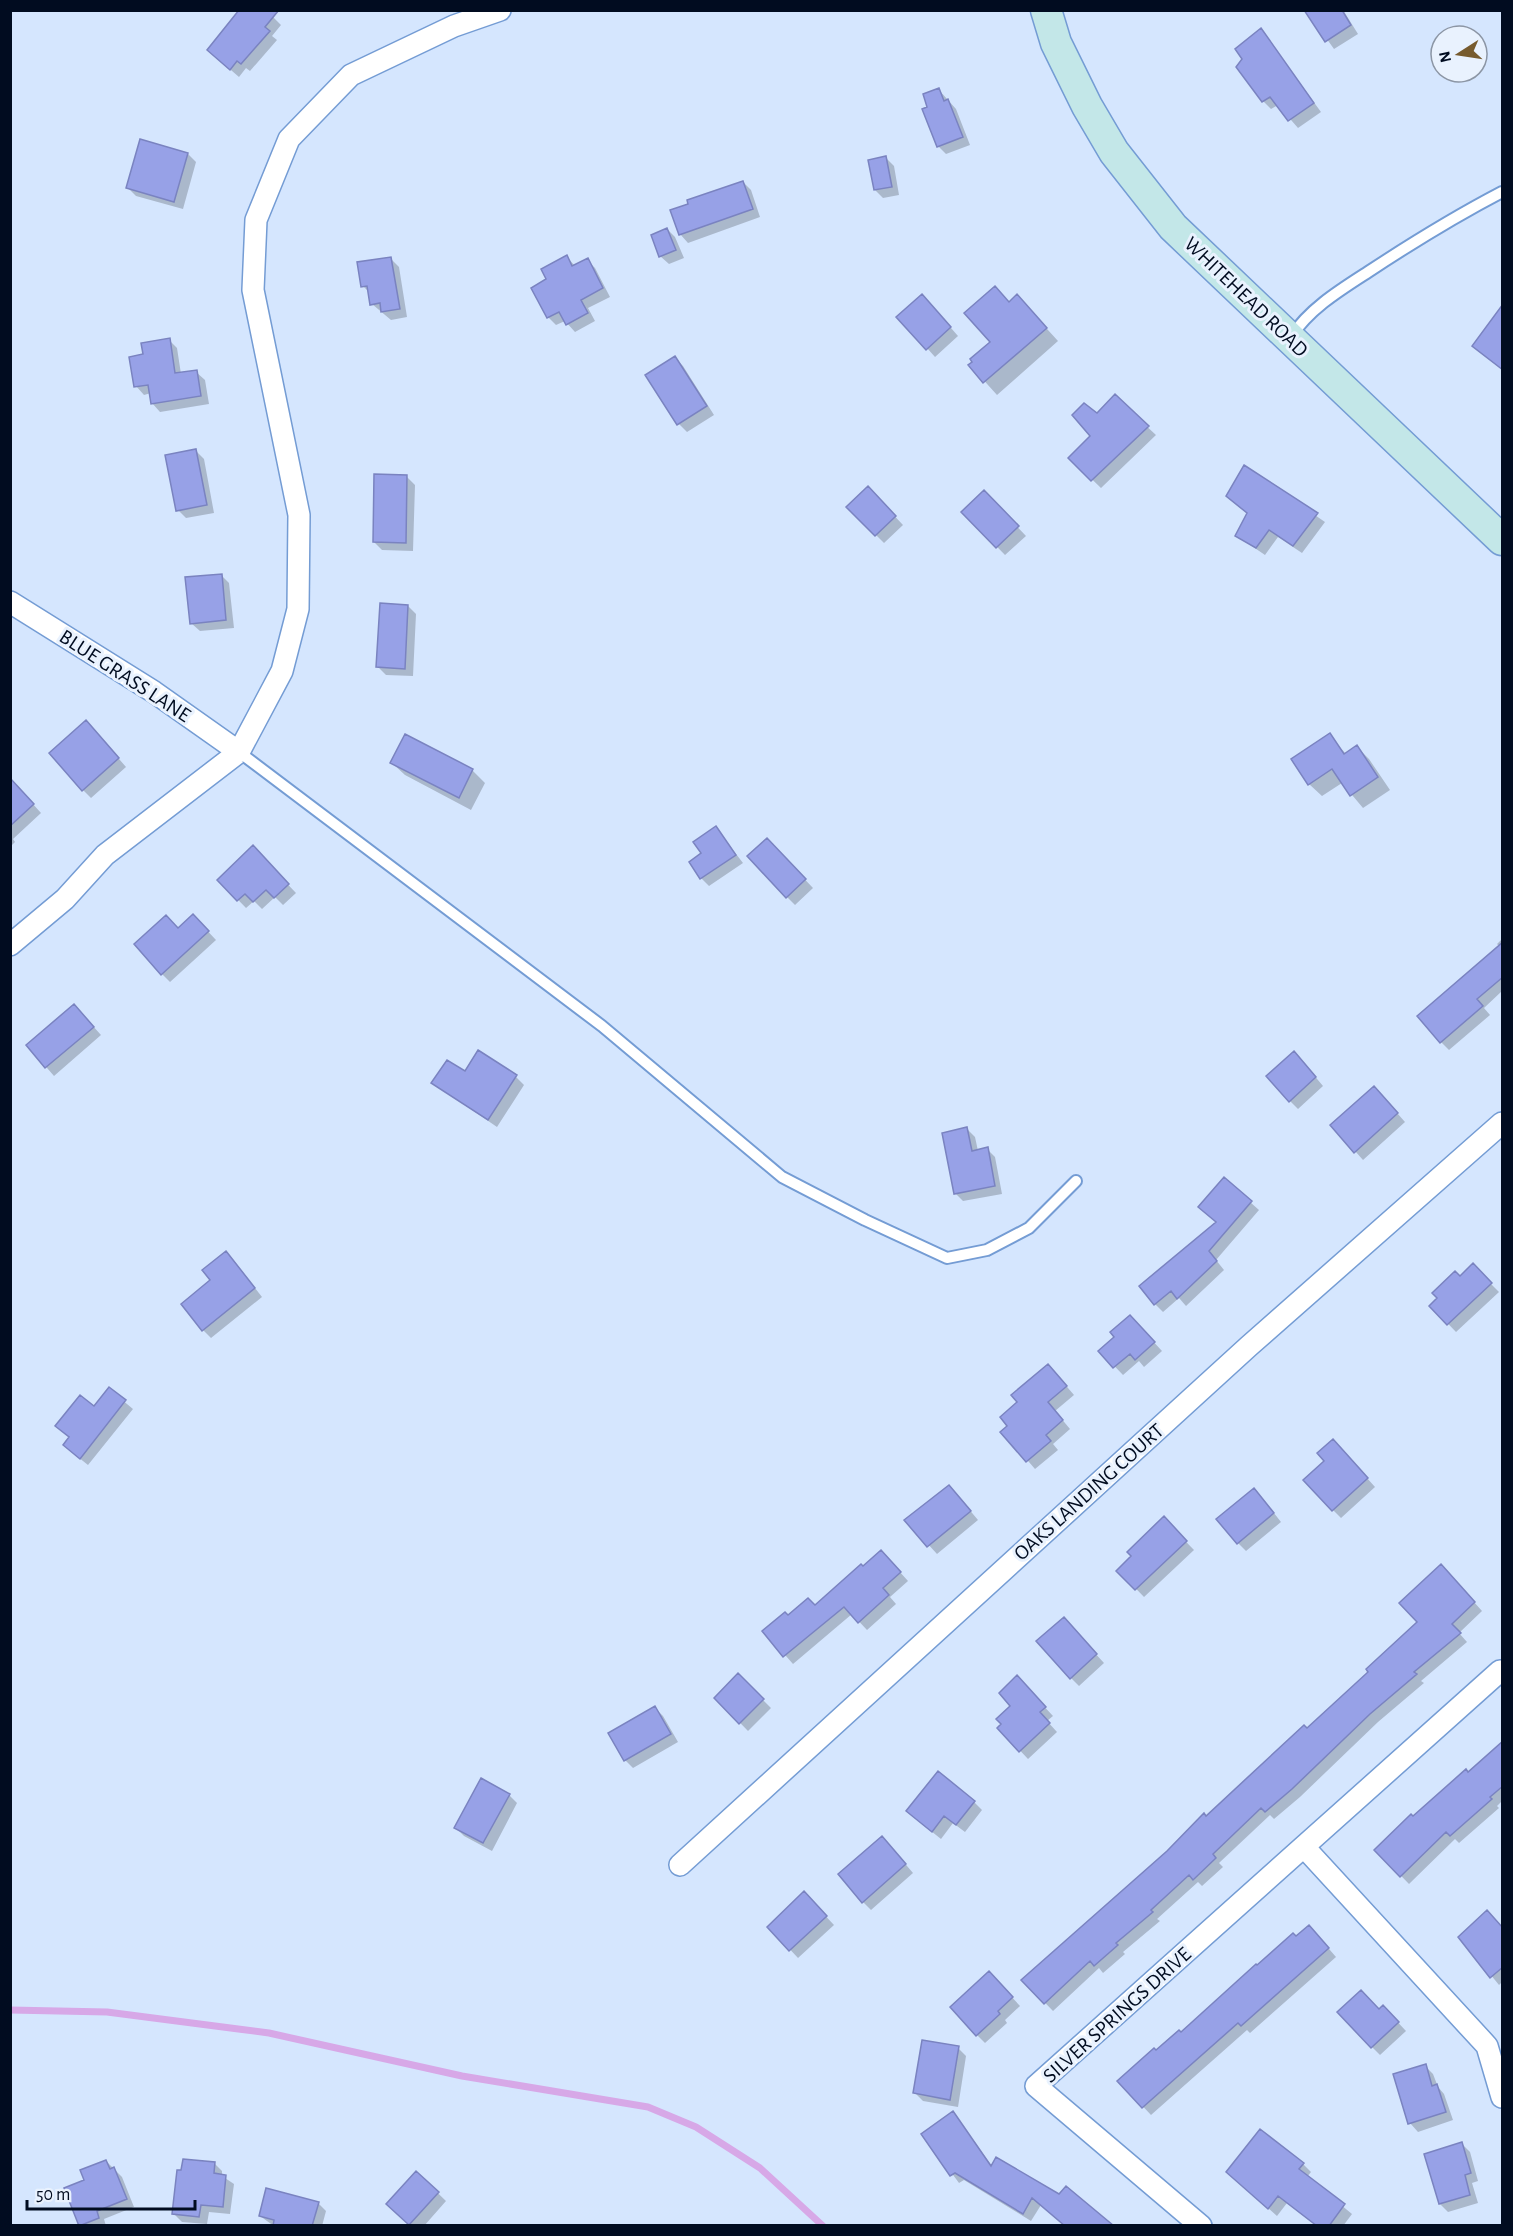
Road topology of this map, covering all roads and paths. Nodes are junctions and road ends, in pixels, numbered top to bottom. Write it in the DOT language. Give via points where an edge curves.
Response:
graph roads {
  1 [pos="500,10"];
  2 [pos="1046,10"];
  3 [pos="1503,192"];
  4 [pos="1289,340"];
  5 [pos="1503,540"];
  6 [pos="10,602"];
  7 [pos="239,752"];
  8 [pos="10,945"];
  9 [pos="1503,1123"];
  10 [pos="1076,1181"];
  11 [pos="1500,1671"];
  12 [pos="1304,1847"];
  13 [pos="680,1865"];
  14 [pos="1503,2097"];
  15 [pos="1201,2226"];
  1 -- 7 [label="street" via="454,26 351,75 289,140 256,220 254,300 299,515 298,609 282,670"];
  2 -- 4 [label="street, WHITEHEAD ROAD" via="1056,43 1087,106 1136,182 1173,227"];
  3 -- 4 [label="lane" via="1437,226 1331,297"];
  4 -- 5 [label="street, WHITEHEAD ROAD"];
  6 -- 7 [label="street, BLUE GRASS LANE" via="154,692"];
  7 -- 8 [label="street" via="105,855 65,899"];
  7 -- 10 [label="lane" via="602,1026 782,1177 865,1220 947,1258 987,1250 1029,1228"];
  9 -- 13 [label="street, OAKS LANDING COURT" via="1249,1346"];
  11 -- 12 [label="street, SILVER SPRINGS DRIVE"];
  12 -- 14 [label="street" via="1487,2046"];
  12 -- 15 [label="street, SILVER SPRINGS DRIVE" via="1036,2086"];
}
